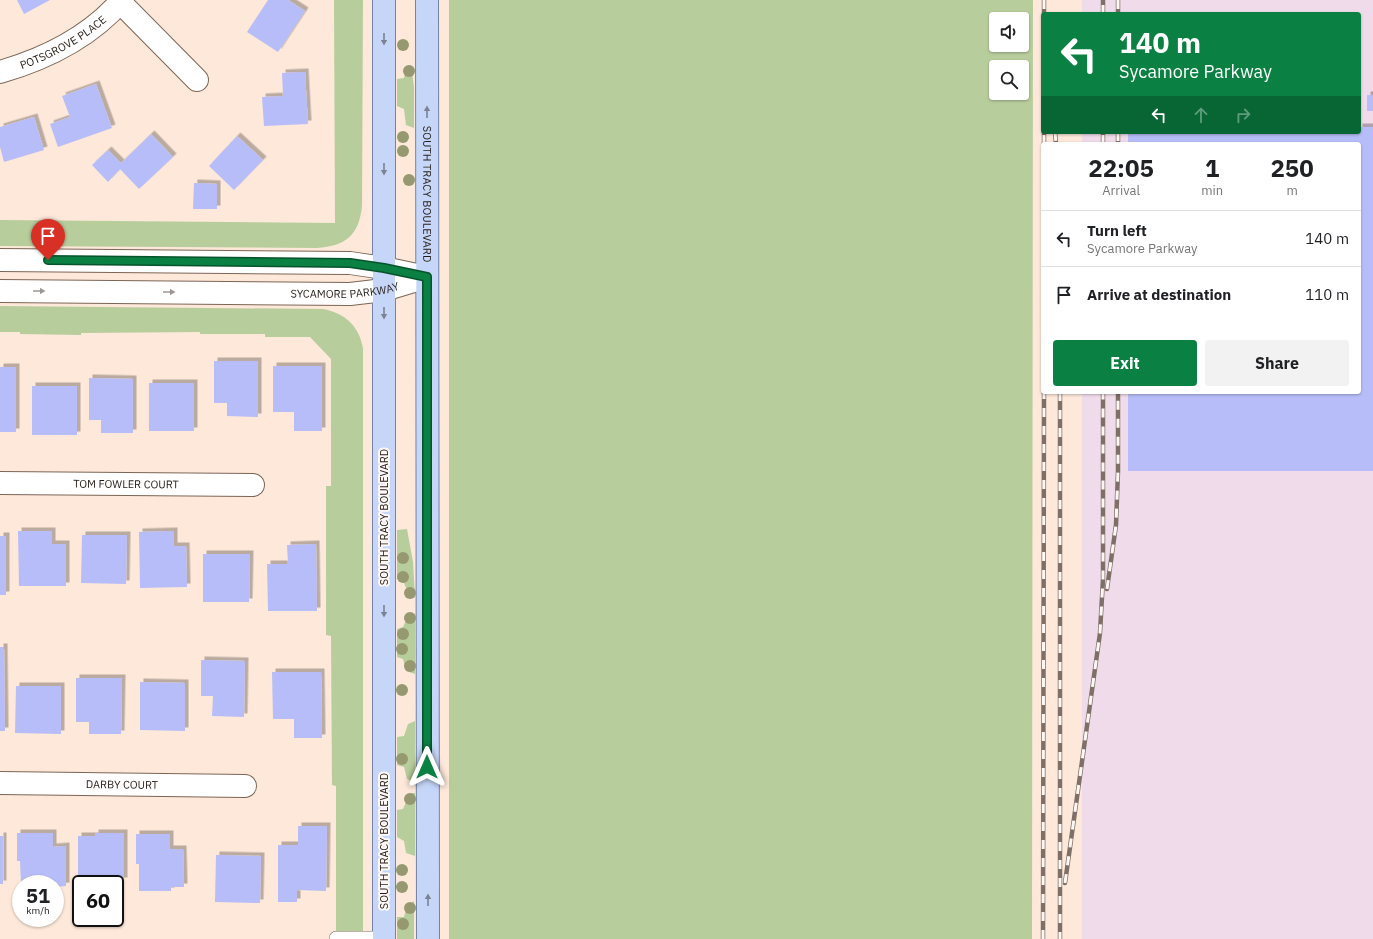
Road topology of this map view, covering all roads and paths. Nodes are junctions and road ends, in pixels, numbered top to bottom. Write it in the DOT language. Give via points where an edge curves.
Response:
graph roads {
  1 [pos="384,0"];
  2 [pos="427,0"];
  3 [pos="121,1"];
  4 [pos="0,72"];
  5 [pos="197,80"];
  6 [pos="0,260"];
  7 [pos="384,268"];
  8 [pos="427,277"];
  9 [pos="384,290"];
  10 [pos="0,291"];
  11 [pos="0,483"];
  12 [pos="253,485"];
  13 [pos="0,783"];
  14 [pos="245,786"];
  15 [pos="336,938"];
  16 [pos="384,938"];
  17 [pos="428,939"];
  1 -- 7 [label="main road, SOUTH TRACY BOULEVARD, one-way"];
  8 -- 2 [label="main road, SOUTH TRACY BOULEVARD, one-way"];
  3 -- 4 [label="main road, POTSGROVE PLACE" via="99,22 61,47 42,57"];
  3 -- 5 [label="main road"];
  6 -- 7 [label="main road, SYCAMORE PARKWAY" via="350,263"];
  7 -- 8 [label="main road, SYCAMORE PARKWAY"];
  7 -- 9 [label="main road, SOUTH TRACY BOULEVARD"];
  8 -- 9 [label="main road, SYCAMORE PARKWAY"];
  17 -- 8 [label="main road, SOUTH TRACY BOULEVARD, one-way"];
  10 -- 9 [label="main road, SYCAMORE PARKWAY, one-way" via="350,294"];
  9 -- 16 [label="main road, SOUTH TRACY BOULEVARD, one-way"];
  11 -- 12 [label="main road, TOM FOWLER COURT"];
  13 -- 14 [label="main road, DARBY COURT"];
  15 -- 16 [label="lane"];
}
